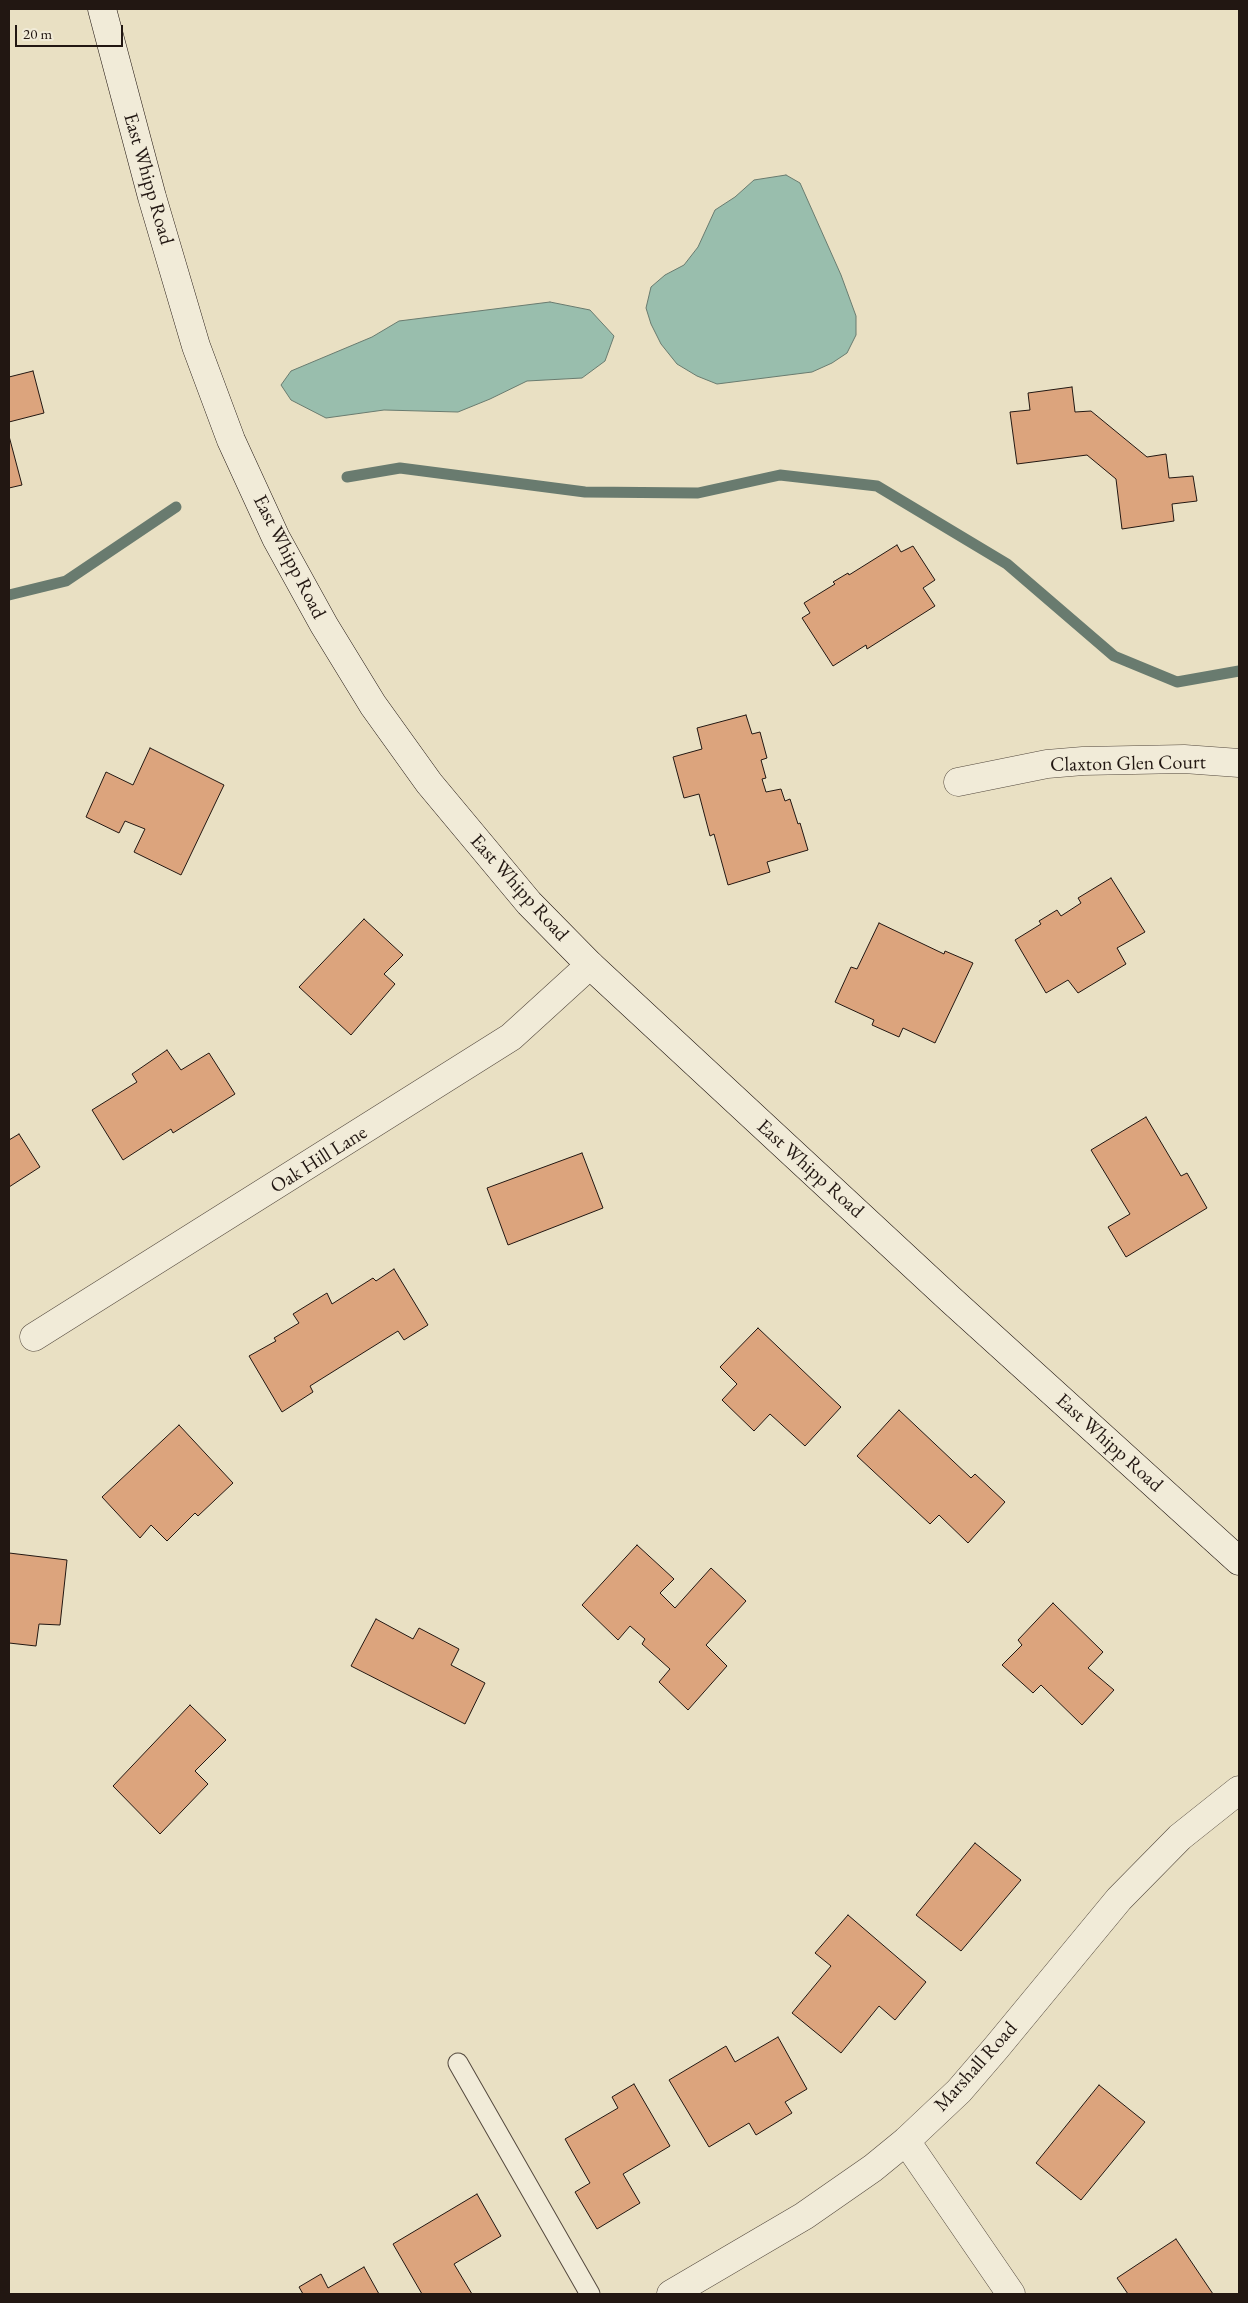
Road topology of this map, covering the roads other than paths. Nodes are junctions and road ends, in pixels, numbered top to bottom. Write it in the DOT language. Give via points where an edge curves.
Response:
graph roads {
  1 [pos="102,9"];
  2 [pos="1239,763"];
  3 [pos="958,782"];
  4 [pos="590,965"];
  5 [pos="34,1337"];
  6 [pos="1239,1561"];
  7 [pos="1239,1790"];
  8 [pos="458,2063"];
  9 [pos="906,2141"];
  10 [pos="590,2294"];
  11 [pos="671,2294"];
  12 [pos="1011,2294"];
  1 -- 4 [label="main road, East Whipp Road" via="196,346 231,440 276,538 373,705 429,783 529,903"];
  2 -- 3 [label="main road, Claxton Glen Court" via="1184,759 1083,761 1047,764"];
  4 -- 5 [label="main road, Oak Hill Lane" via="511,1037"];
  4 -- 6 [label="main road, East Whipp Road" via="950,1299"];
  7 -- 9 [label="main road, Marshall Road" via="1180,1837 1119,1898 959,2091"];
  8 -- 10 [label="lane"];
  9 -- 11 [label="main road, Marshall Road" via="804,2216"];
  9 -- 12 [label="main road"];
}
